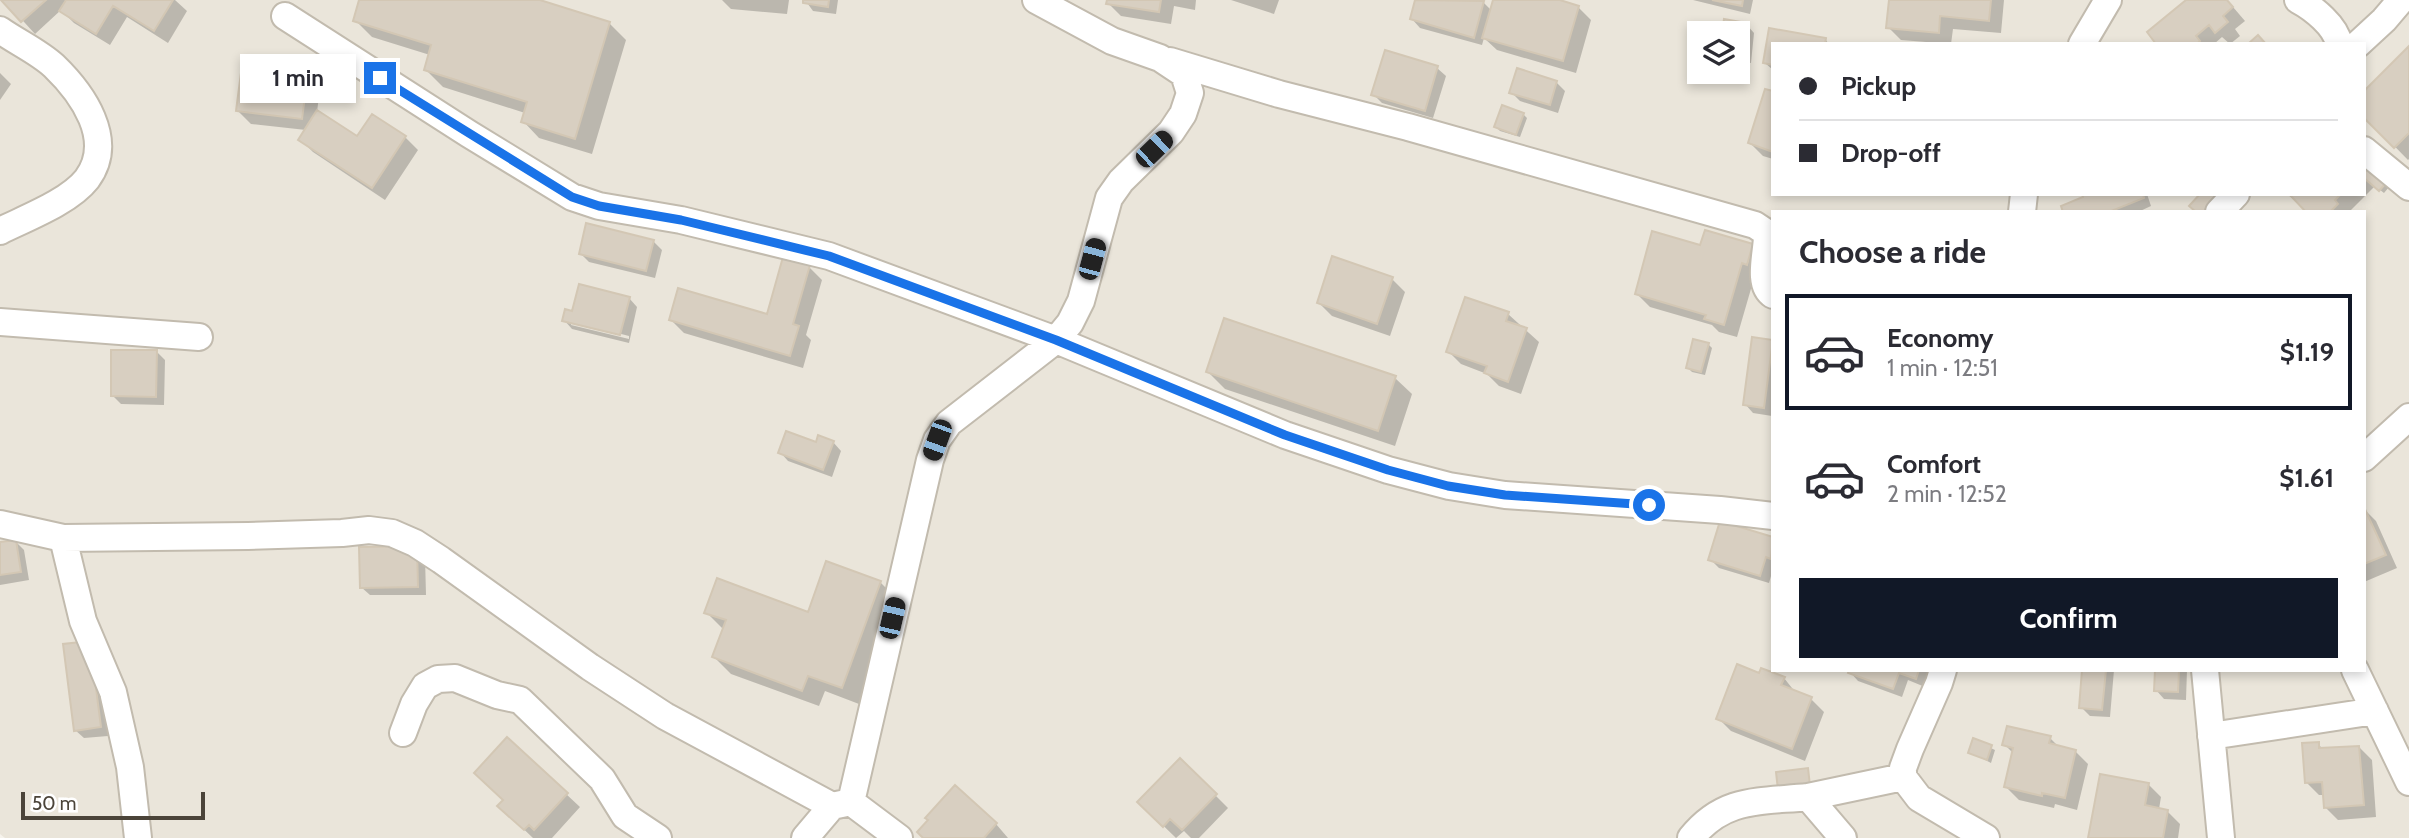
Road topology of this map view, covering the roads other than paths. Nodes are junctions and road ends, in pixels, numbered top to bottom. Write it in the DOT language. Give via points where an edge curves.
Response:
graph roads {
  1 [pos="1036,0"];
  2 [pos="2108,0"];
  3 [pos="2298,0"];
  4 [pos="2401,0"];
  5 [pos="285,16"];
  6 [pos="0,30"];
  7 [pos="2083,42"];
  8 [pos="2339,42"];
  9 [pos="2360,42"];
  10 [pos="1160,58"];
  11 [pos="2366,152"];
  12 [pos="2409,187"];
  13 [pos="2233,196"];
  14 [pos="2221,210"];
  15 [pos="0,231"];
  16 [pos="1771,293"];
  17 [pos="0,322"];
  18 [pos="199,337"];
  19 [pos="1056,340"];
  20 [pos="2409,417"];
  21 [pos="2366,456"];
  22 [pos="1771,516"];
  23 [pos="0,524"];
  24 [pos="63,538"];
  25 [pos="1942,672"];
  26 [pos="2205,672"];
  27 [pos="2356,672"];
  28 [pos="2375,711"];
  29 [pos="403,733"];
  30 [pos="2211,736"];
  31 [pos="1903,777"];
  32 [pos="2409,782"];
  33 [pos="1808,797"];
  34 [pos="842,804"];
  35 [pos="138,838"];
  36 [pos="659,838"];
  37 [pos="805,838"];
  38 [pos="900,838"];
  39 [pos="1691,838"];
  40 [pos="1843,838"];
  41 [pos="1986,838"];
  42 [pos="2221,838"];
  1 -- 10 [label="street" via="1112,41"];
  2 -- 7 [label="street"];
  3 -- 8 [label="street" via="2328,24"];
  4 -- 9 [label="street"];
  5 -- 19 [label="street" via="572,197 829,256"];
  6 -- 15 [label="street" via="52,64 81,95 92,115 97,158 87,178 68,196"];
  10 -- 16 [label="street" via="1755,225 1767,233 1764,281"];
  10 -- 19 [label="street" via="1184,75 1190,93 1183,114 1109,198 1081,301"];
  11 -- 12 [label="street"];
  13 -- 14 [label="street"];
  17 -- 18 [label="street"];
  19 -- 22 [label="street" via="1285,435 1448,486 1505,495"];
  19 -- 34 [label="street" via="949,423 937,440"];
  20 -- 21 [label="street"];
  23 -- 24 [label="street"];
  24 -- 34 [label="street" via="392,533 441,560 665,716"];
  24 -- 35 [label="street" via="83,621 113,692 130,767"];
  25 -- 31 [label="street"];
  26 -- 30 [label="street"];
  27 -- 28 [label="street"];
  28 -- 30 [label="street"];
  28 -- 32 [label="street"];
  29 -- 36 [label="street" via="425,686 438,679 455,678 520,700 602,779 625,816"];
  30 -- 42 [label="street"];
  31 -- 33 [label="street"];
  31 -- 41 [label="street" via="1919,798"];
  33 -- 39 [label="street" via="1740,804 1718,812"];
  33 -- 40 [label="street"];
  34 -- 37 [label="street"];
  34 -- 38 [label="street"];
}
